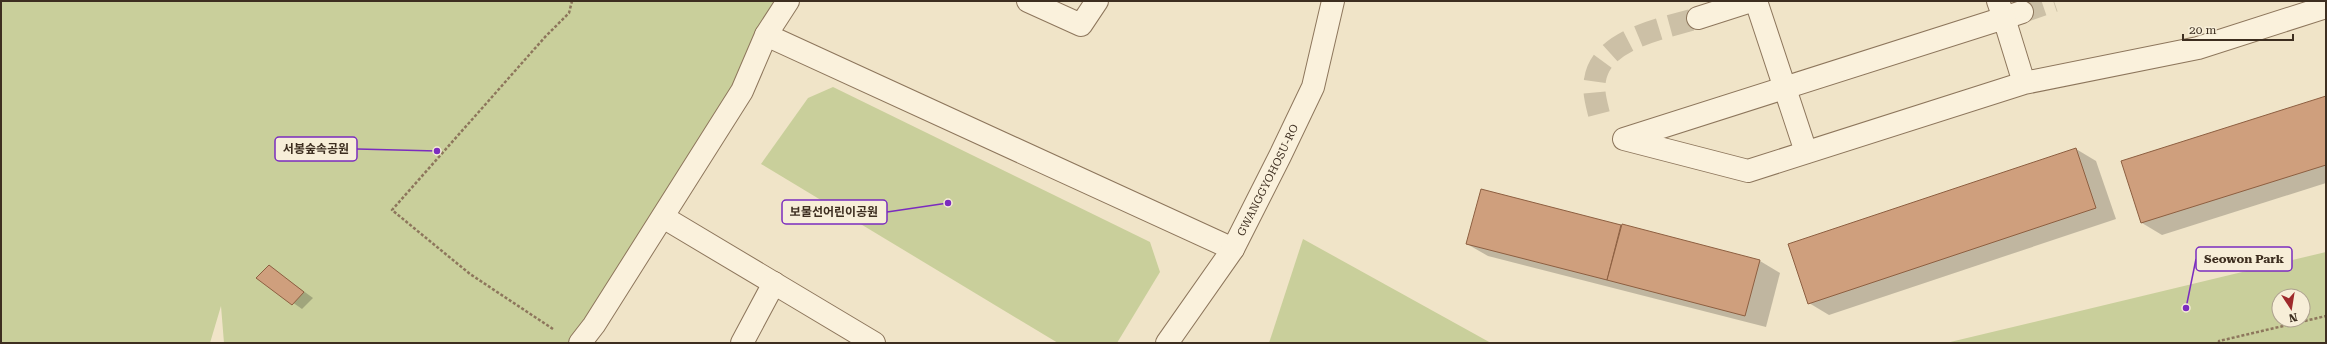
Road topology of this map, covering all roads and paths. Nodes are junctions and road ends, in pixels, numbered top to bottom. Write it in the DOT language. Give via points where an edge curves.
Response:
graph roads {
  1 [pos="572,1"];
  2 [pos="788,1"];
  3 [pos="1028,1"];
  4 [pos="1097,1"];
  5 [pos="1333,1"];
  6 [pos="1751,1"];
  7 [pos="1756,1"];
  8 [pos="2326,7"];
  9 [pos="2008,10"];
  10 [pos="1698,18"];
  11 [pos="766,35"];
  12 [pos="2024,83"];
  13 [pos="1785,88"];
  14 [pos="1806,152"];
  15 [pos="663,217"];
  16 [pos="1233,248"];
  17 [pos="774,283"];
  18 [pos="2326,316"];
  19 [pos="555,330"];
  20 [pos="580,343"];
  21 [pos="742,343"];
  22 [pos="874,343"];
  23 [pos="1167,343"];
  24 [pos="2219,343"];
  1 -- 19 [label="path" via="569,13 544,37 392,210 470,274"];
  2 -- 11 [label="street"];
  3 -- 4 [label="street" via="1081,25"];
  5 -- 16 [label="street, GWANGGYOHOSU-RO" via="1314,86"];
  6 -- 10 [label="street"];
  7 -- 13 [label="street"];
  8 -- 12 [label="street" via="2198,48"];
  9 -- 12 [label="street"];
  9 -- 13 [label="street"];
  11 -- 15 [label="street" via="742,91"];
  11 -- 16 [label="street"];
  12 -- 14 [label="street"];
  13 -- 14 [label="street"];
  13 -- 14 [label="street" via="1624,139 1748,171"];
  15 -- 17 [label="street"];
  15 -- 20 [label="street"];
  16 -- 23 [label="street, GWANGGYOHOSU-RO"];
  17 -- 21 [label="street"];
  17 -- 22 [label="street"];
  18 -- 24 [label="path"];
}
